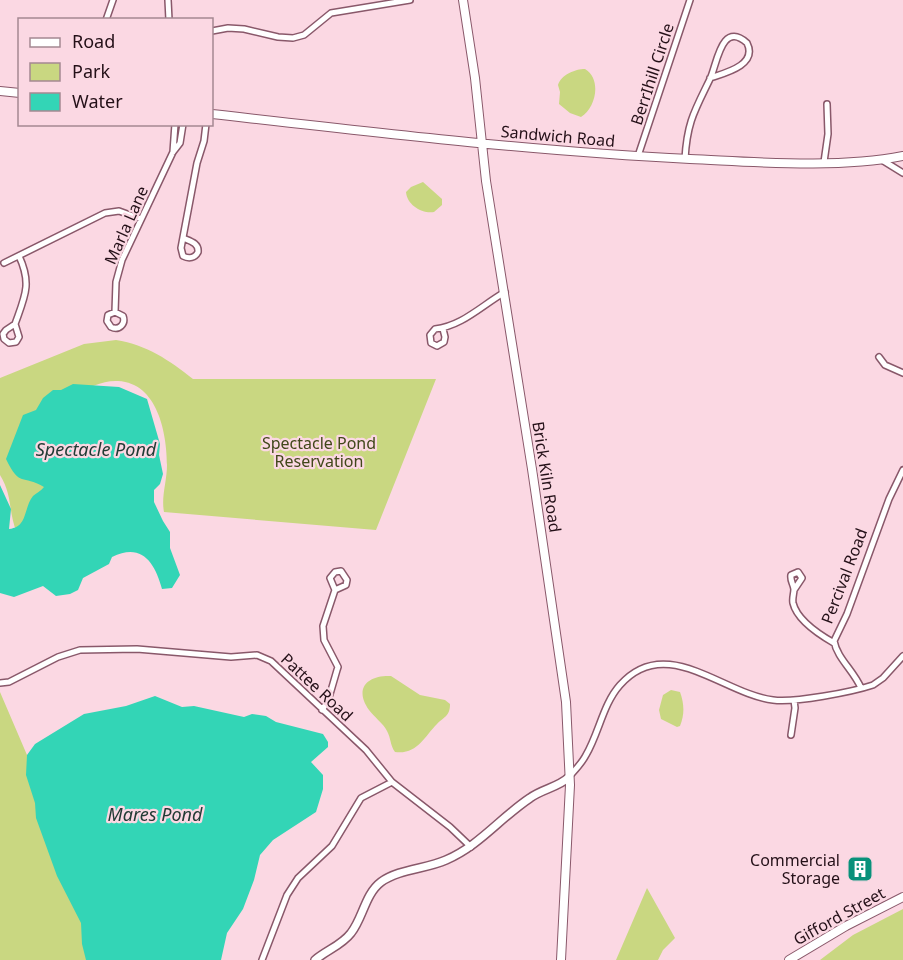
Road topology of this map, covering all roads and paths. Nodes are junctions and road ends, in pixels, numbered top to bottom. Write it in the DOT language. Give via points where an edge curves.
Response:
graph roads {
  1 [pos="113,0"];
  2 [pos="168,0"];
  3 [pos="410,0"];
  4 [pos="462,0"];
  5 [pos="690,0"];
  6 [pos="107,18"];
  7 [pos="169,18"];
  8 [pos="213,31"];
  9 [pos="710,78"];
  10 [pos="0,91"];
  11 [pos="18,93"];
  12 [pos="827,104"];
  13 [pos="213,114"];
  14 [pos="175,126"];
  15 [pos="183,126"];
  16 [pos="206,126"];
  17 [pos="483,144"];
  18 [pos="173,152"];
  19 [pos="638,156"];
  20 [pos="903,156"];
  21 [pos="685,159"];
  22 [pos="882,160"];
  23 [pos="824,162"];
  24 [pos="903,173"];
  25 [pos="141,219"];
  26 [pos="183,238"];
  27 [pos="19,256"];
  28 [pos="4,263"];
  29 [pos="505,292"];
  30 [pos="115,312"];
  31 [pos="15,324"];
  32 [pos="443,329"];
  33 [pos="879,357"];
  34 [pos="903,372"];
  35 [pos="903,470"];
  36 [pos="335,590"];
  37 [pos="794,590"];
  38 [pos="834,643"];
  39 [pos="903,656"];
  40 [pos="0,683"];
  41 [pos="861,688"];
  42 [pos="794,700"];
  43 [pos="322,710"];
  44 [pos="791,735"];
  45 [pos="570,777"];
  46 [pos="392,782"];
  47 [pos="471,847"];
  48 [pos="903,897"];
  49 [pos="262,960"];
  50 [pos="315,960"];
  51 [pos="561,960"];
  52 [pos="789,960"];
  1 -- 6 [label="street"];
  2 -- 7 [label="street"];
  3 -- 8 [label="street" via="331,13 304,35 293,38 244,29"];
  4 -- 17 [label="main road, Brick Kiln Road"];
  5 -- 19 [label="street, BerrIhill Circle"];
  9 -- 9 [label="street" via="725,42 738,38 747,43 749,54 744,64"];
  9 -- 21 [label="street" via="691,118"];
  10 -- 11 [label="main road"];
  12 -- 23 [label="street"];
  13 -- 17 [label="main road, Sandwich Road"];
  14 -- 18 [label="street, Marla Lane"];
  15 -- 18 [label="street, Marla Lane" via="180,143"];
  16 -- 26 [label="street"];
  17 -- 19 [label="main road, Sandwich Road"];
  17 -- 29 [label="main road, Brick Kiln Road"];
  18 -- 25 [label="street, Marla Lane"];
  19 -- 21 [label="main road, Sandwich Road"];
  20 -- 22 [label="main road, Sandwich Road"];
  21 -- 23 [label="main road, Sandwich Road"];
  22 -- 23 [label="main road, Sandwich Road"];
  22 -- 24 [label="street"];
  25 -- 27 [label="street" via="110,211"];
  25 -- 30 [label="street, Marla Lane" via="119,271"];
  27 -- 28 [label="street"];
  27 -- 31 [label="street" via="27,284"];
  29 -- 32 [label="street" via="464,321"];
  29 -- 45 [label="main road, Brick Kiln Road" via="566,702"];
  33 -- 34 [label="street" via="885,365"];
  35 -- 38 [label="street, Percival Road"];
  36 -- 43 [label="street" via="323,626 324,640 338,667"];
  37 -- 38 [label="street" via="792,602 800,615"];
  38 -- 41 [label="street, Percival Road"];
  39 -- 41 [label="street" via="884,678"];
  40 -- 43 [label="street, Pattee Road" via="80,650 257,655 271,662"];
  41 -- 42 [label="street"];
  42 -- 44 [label="street"];
  42 -- 45 [label="street" via="762,698 691,667 650,666 620,685 586,754"];
  43 -- 46 [label="street, Pattee Road" via="366,750"];
  45 -- 47 [label="street" via="531,797"];
  45 -- 51 [label="main road, Brick Kiln Road"];
  46 -- 47 [label="street, Pattee Road"];
  46 -- 49 [label="street" via="361,798 332,846 298,878 287,895"];
  47 -- 50 [label="street" via="445,861 382,881 353,931"];
  48 -- 52 [label="main road, Gifford Street"];
}
